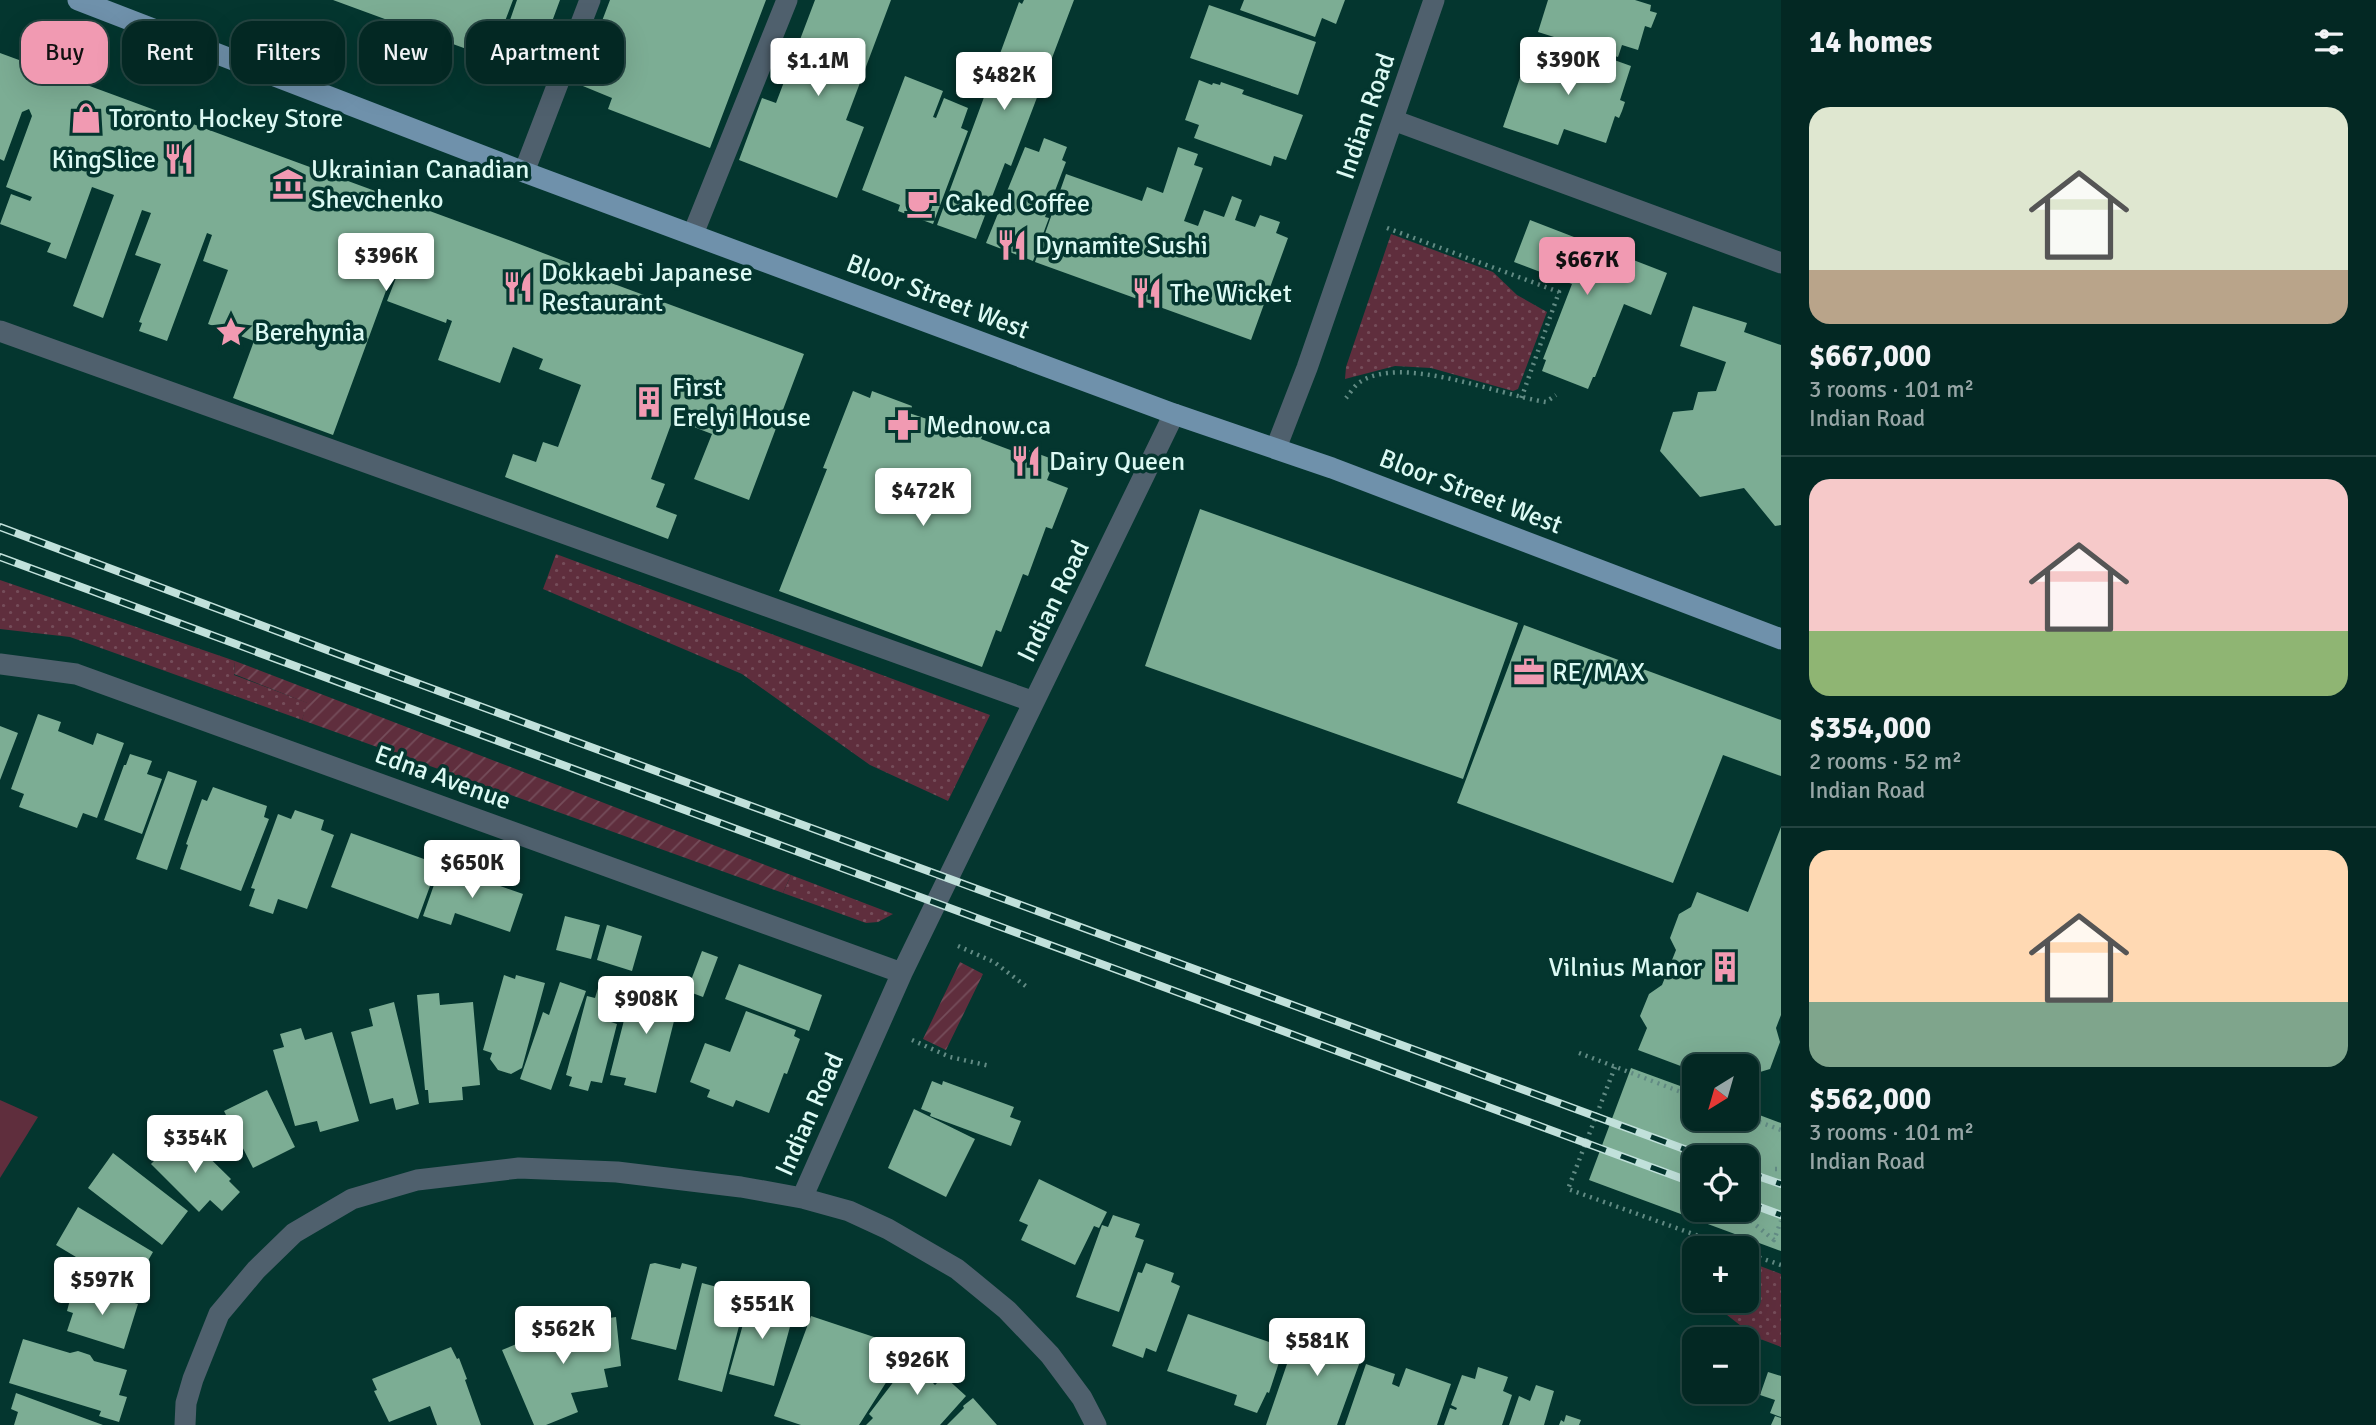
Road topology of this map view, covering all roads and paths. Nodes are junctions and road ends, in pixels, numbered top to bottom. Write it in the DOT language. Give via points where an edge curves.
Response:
graph roads {
  1 [pos="78,0"];
  2 [pos="590,0"];
  3 [pos="787,0"];
  4 [pos="1434,0"];
  5 [pos="1393,120"];
  6 [pos="524,172"];
  7 [pos="1387,228"];
  8 [pos="692,234"];
  9 [pos="1781,263"];
  10 [pos="0,331"];
  11 [pos="1556,395"];
  12 [pos="1346,398"];
  13 [pos="1521,398"];
  14 [pos="1174,414"];
  15 [pos="1276,448"];
  16 [pos="1781,639"];
  17 [pos="0,664"];
  18 [pos="1034,702"];
  19 [pos="958,946"];
  20 [pos="902,973"];
  21 [pos="1027,987"];
  22 [pos="912,1040"];
  23 [pos="1579,1053"];
  24 [pos="990,1066"];
  25 [pos="1615,1067"];
  26 [pos="1682,1092"];
  27 [pos="1759,1122"];
  28 [pos="1781,1130"];
  29 [pos="802,1198"];
  30 [pos="1781,1221"];
  31 [pos="1752,1222"];
  32 [pos="1699,1236"];
  33 [pos="1759,1257"];
  34 [pos="1781,1265"];
  35 [pos="185,1425"];
  36 [pos="1096,1425"];
  1 -- 6 [label="main road, Bloor Street West"];
  2 -- 6 [label="street"];
  3 -- 8 [label="street"];
  4 -- 5 [label="street, Indian Road"];
  5 -- 9 [label="street"];
  5 -- 15 [label="street, Indian Road"];
  6 -- 8 [label="main road, Bloor Street West"];
  7 -- 13 [label="path" via="1559,292"];
  8 -- 14 [label="main road, Bloor Street West"];
  10 -- 18 [label="street"];
  11 -- 13 [label="path" via="1546,402"];
  12 -- 13 [label="path" via="1359,382 1396,372 1424,373"];
  14 -- 15 [label="main road, Bloor Street West"];
  14 -- 18 [label="street, Indian Road"];
  15 -- 16 [label="main road, Bloor Street West"];
  17 -- 20 [label="street, Edna Avenue" via="76,674"];
  18 -- 20 [label="street, Indian Road"];
  19 -- 21 [label="path" via="994,962"];
  20 -- 29 [label="street, Indian Road"];
  22 -- 24 [label="path" via="950,1057"];
  23 -- 25 [label="path"];
  25 -- 26 [label="path"];
  25 -- 32 [label="path" via="1568,1188"];
  27 -- 28 [label="path"];
  29 -- 35 [label="street, Indian Road" via="617,1172 519,1168 416,1180 352,1199 294,1233 219,1314 193,1379"];
  29 -- 36 [label="street" via="849,1210 957,1269 1007,1310 1050,1355"];
  30 -- 31 [label="path" via="1774,1240"];
  33 -- 34 [label="path"];
}
